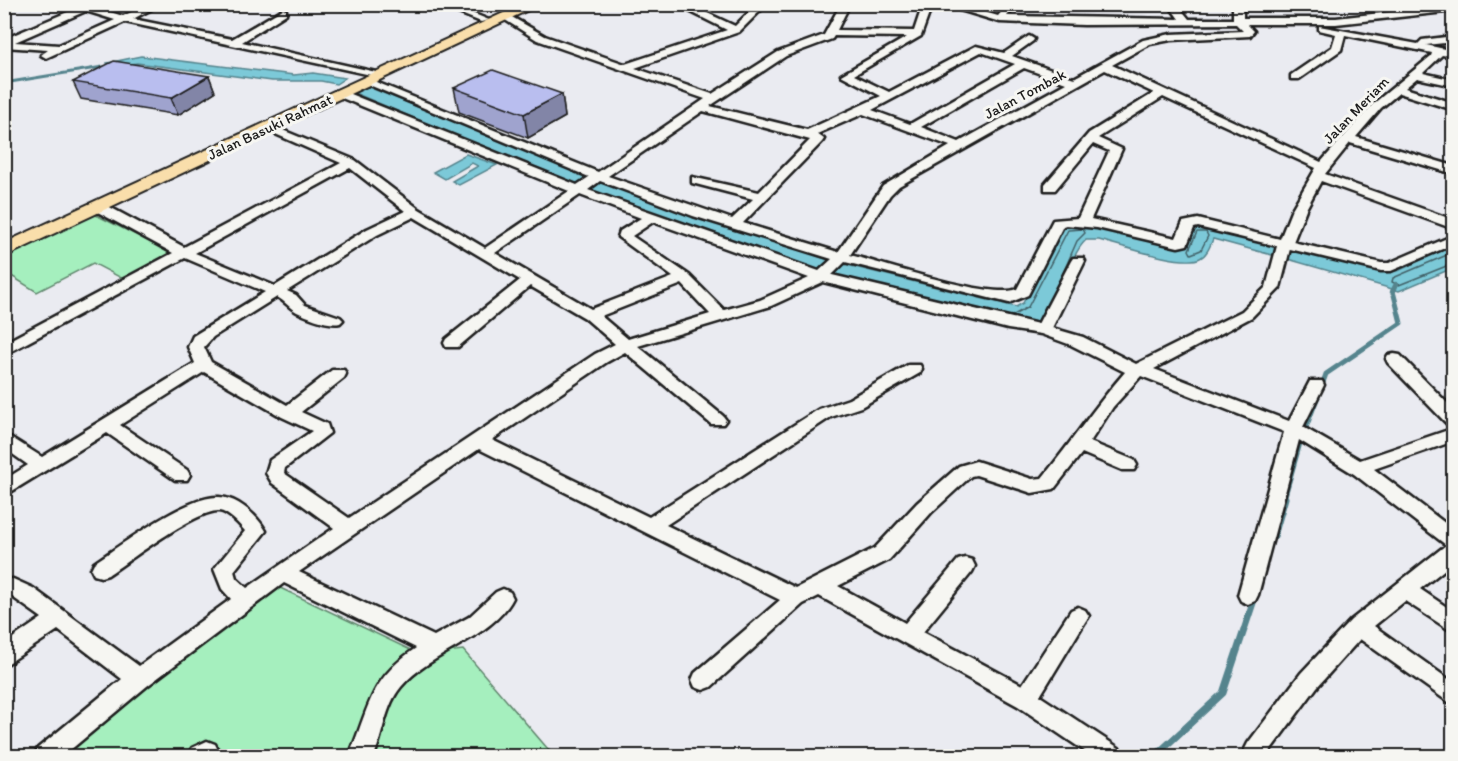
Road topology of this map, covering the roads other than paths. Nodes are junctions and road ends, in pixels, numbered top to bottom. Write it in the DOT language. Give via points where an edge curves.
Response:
graph roads {
  1 [pos="158,4"];
  2 [pos="440,4"];
  3 [pos="518,4"];
  4 [pos="535,4"];
  5 [pos="679,4"];
  6 [pos="768,4"];
  7 [pos="846,4"];
  8 [pos="896,4"];
  9 [pos="944,4"];
  10 [pos="1012,4"];
  11 [pos="1172,4"];
  12 [pos="1238,4"];
  13 [pos="1392,4"];
  14 [pos="80,6"];
  15 [pos="455,6"];
  16 [pos="926,8"];
  17 [pos="1454,8"];
  18 [pos="757,9"];
  19 [pos="956,9"];
  20 [pos="283,12"];
  21 [pos="1411,13"];
  22 [pos="507,18"];
  23 [pos="728,18"];
  24 [pos="122,19"];
  25 [pos="1000,19"];
  26 [pos="484,20"];
  27 [pos="1186,21"];
  28 [pos="1238,21"];
  29 [pos="1295,21"];
  30 [pos="736,30"];
  31 [pos="1341,32"];
  32 [pos="831,33"];
  33 [pos="918,34"];
  34 [pos="1029,39"];
  35 [pos="1454,39"];
  36 [pos="4,43"];
  37 [pos="232,43"];
  38 [pos="1406,45"];
  39 [pos="58,48"];
  40 [pos="1437,51"];
  41 [pos="1454,54"];
  42 [pos="46,55"];
  43 [pos="1005,57"];
  44 [pos="1023,64"];
  45 [pos="1105,66"];
  46 [pos="624,68"];
  47 [pos="1414,74"];
  48 [pos="1295,77"];
  49 [pos="1076,83"];
  50 [pos="1454,83"];
  51 [pos="354,84"];
  52 [pos="1396,89"];
  53 [pos="1163,92"];
  54 [pos="890,96"];
  55 [pos="712,98"];
  56 [pos="702,107"];
  57 [pos="1454,107"];
  58 [pos="862,110"];
  59 [pos="268,127"];
  60 [pos="911,128"];
  61 [pos="808,134"];
  62 [pos="1090,139"];
  63 [pos="1348,139"];
  64 [pos="960,146"];
  65 [pos="351,164"];
  66 [pos="1454,170"];
  67 [pos="1321,172"];
  68 [pos="598,178"];
  69 [pos="696,180"];
  70 [pos="1050,187"];
  71 [pos="581,190"];
  72 [pos="762,197"];
  73 [pos="99,207"];
  74 [pos="414,212"];
  75 [pos="652,217"];
  76 [pos="1083,221"];
  77 [pos="735,224"];
  78 [pos="1454,225"];
  79 [pos="4,239"];
  80 [pos="1454,239"];
  81 [pos="1284,250"];
  82 [pos="4,251"];
  83 [pos="184,253"];
  84 [pos="484,254"];
  85 [pos="838,259"];
  86 [pos="1078,261"];
  87 [pos="823,275"];
  88 [pos="684,278"];
  89 [pos="530,279"];
  90 [pos="276,291"];
  91 [pos="590,315"];
  92 [pos="720,315"];
  93 [pos="335,320"];
  94 [pos="1043,330"];
  95 [pos="453,343"];
  96 [pos="628,346"];
  97 [pos="4,350"];
  98 [pos="1394,359"];
  99 [pos="204,365"];
  100 [pos="914,369"];
  101 [pos="1138,370"];
  102 [pos="338,374"];
  103 [pos="1316,385"];
  104 [pos="288,413"];
  105 [pos="717,420"];
  106 [pos="1454,421"];
  107 [pos="107,425"];
  108 [pos="1302,434"];
  109 [pos="1454,434"];
  110 [pos="4,439"];
  111 [pos="478,441"];
  112 [pos="1079,445"];
  113 [pos="41,465"];
  114 [pos="1128,465"];
  115 [pos="1356,468"];
  116 [pos="181,475"];
  117 [pos="4,489"];
  118 [pos="649,526"];
  119 [pos="350,529"];
  120 [pos="1454,541"];
  121 [pos="1454,550"];
  122 [pos="965,566"];
  123 [pos="101,569"];
  124 [pos="282,573"];
  125 [pos="821,587"];
  126 [pos="4,589"];
  127 [pos="1405,590"];
  128 [pos="1248,595"];
  129 [pos="503,598"];
  130 [pos="796,598"];
  131 [pos="248,599"];
  132 [pos="1078,616"];
  133 [pos="60,617"];
  134 [pos="1454,624"];
  135 [pos="1358,626"];
  136 [pos="908,635"];
  137 [pos="435,646"];
  138 [pos="4,657"];
  139 [pos="139,679"];
  140 [pos="703,680"];
  141 [pos="1454,696"];
  142 [pos="1026,699"];
  143 [pos="1256,751"];
  144 [pos="1102,754"];
  145 [pos="46,756"];
  146 [pos="361,756"];
  1 -- 24 [label="street"];
  2 -- 15 [label="street"];
  3 -- 26 [label="highway, Jalan Basuki Rahmat"];
  4 -- 22 [label="highway, Jalan Basuki Rahmat"];
  5 -- 23 [label="street"];
  6 -- 18 [label="street"];
  7 -- 32 [label="street"];
  8 -- 16 [label="street"];
  9 -- 19 [label="street"];
  10 -- 25 [label="street"];
  11 -- 27 [label="street"];
  12 -- 28 [label="street"];
  13 -- 21 [label="street"];
  14 -- 24 [label="street"];
  14 -- 36 [label="street"];
  15 -- 26 [label="street"];
  16 -- 19 [label="street"];
  16 -- 33 [label="street"];
  17 -- 21 [label="street"];
  18 -- 23 [label="street"];
  18 -- 30 [label="street"];
  19 -- 25 [label="street"];
  20 -- 37 [label="street"];
  21 -- 29 [label="street"];
  22 -- 46 [label="street" via="535,36"];
  22 -- 51 [label="highway, Jalan Basuki Rahmat"];
  23 -- 30 [label="street"];
  24 -- 37 [label="street"];
  24 -- 39 [label="street"];
  25 -- 27 [label="street"];
  26 -- 51 [label="highway, Jalan Basuki Rahmat"];
  27 -- 28 [label="street"];
  28 -- 29 [label="street"];
  28 -- 45 [label="street, Jalan Tombak" via="1247,34 1162,38 1147,42"];
  29 -- 31 [label="street"];
  30 -- 46 [label="street"];
  31 -- 38 [label="street"];
  31 -- 48 [label="street" via="1337,48"];
  32 -- 33 [label="street"];
  32 -- 55 [label="street" via="773,59"];
  33 -- 54 [label="street" via="846,75"];
  34 -- 43 [label="street"];
  35 -- 38 [label="street"];
  36 -- 39 [label="street"];
  37 -- 51 [label="street"];
  38 -- 40 [label="street"];
  39 -- 42 [label="street"];
  40 -- 41 [label="street"];
  40 -- 47 [label="street, Jalan Meriam" via="1436,57"];
  43 -- 44 [label="street"];
  43 -- 54 [label="street" via="980,48"];
  44 -- 49 [label="street"];
  44 -- 60 [label="street"];
  45 -- 49 [label="street, Jalan Tombak"];
  45 -- 53 [label="street"];
  46 -- 55 [label="street"];
  47 -- 50 [label="street"];
  47 -- 52 [label="street, Jalan Meriam"];
  49 -- 64 [label="street, Jalan Tombak"];
  51 -- 59 [label="highway, Jalan Basuki Rahmat"];
  51 -- 68 [label="street"];
  51 -- 71 [label="street"];
  51 -- 79 [label="highway, Jalan Basuki Rahmat"];
  52 -- 57 [label="street"];
  52 -- 63 [label="street, Jalan Meriam"];
  53 -- 62 [label="street"];
  53 -- 67 [label="street"];
  54 -- 58 [label="street"];
  55 -- 56 [label="street"];
  56 -- 61 [label="street"];
  56 -- 68 [label="street"];
  58 -- 60 [label="street"];
  58 -- 61 [label="street"];
  59 -- 65 [label="street"];
  59 -- 73 [label="highway, Jalan Basuki Rahmat"];
  60 -- 64 [label="street"];
  61 -- 72 [label="street" via="818,139"];
  62 -- 70 [label="street"];
  62 -- 76 [label="street" via="1116,149"];
  63 -- 66 [label="street"];
  63 -- 67 [label="street, Jalan Meriam"];
  64 -- 85 [label="street, Jalan Tombak" via="887,190"];
  65 -- 74 [label="street"];
  65 -- 83 [label="street"];
  67 -- 78 [label="street"];
  67 -- 81 [label="street, Jalan Meriam" via="1299,209"];
  68 -- 71 [label="street"];
  68 -- 77 [label="street"];
  69 -- 72 [label="street"];
  71 -- 75 [label="street"];
  71 -- 84 [label="street"];
  72 -- 77 [label="street"];
  73 -- 82 [label="highway, Jalan Basuki Rahmat"];
  73 -- 83 [label="street"];
  74 -- 84 [label="street"];
  74 -- 90 [label="street" via="372,232"];
  75 -- 87 [label="street"];
  75 -- 88 [label="street" via="625,237"];
  76 -- 81 [label="street" via="1178,243 1182,242 1188,225 1195,223"];
  76 -- 85 [label="street" via="1058,223 1023,292 1015,297"];
  77 -- 85 [label="street"];
  80 -- 81 [label="street" via="1386,267"];
  81 -- 101 [label="street, Jalan Meriam" via="1273,288 1246,314"];
  83 -- 90 [label="street"];
  83 -- 97 [label="street"];
  84 -- 89 [label="street"];
  85 -- 87 [label="street, Jalan Tombak"];
  86 -- 94 [label="street"];
  87 -- 92 [label="street" via="785,295"];
  87 -- 94 [label="street"];
  88 -- 91 [label="street"];
  88 -- 92 [label="street"];
  89 -- 91 [label="street"];
  89 -- 95 [label="street"];
  90 -- 93 [label="street" via="300,308"];
  90 -- 99 [label="street" via="199,340 197,354"];
  91 -- 96 [label="street"];
  92 -- 96 [label="street"];
  94 -- 101 [label="street" via="1077,341"];
  96 -- 105 [label="street"];
  96 -- 111 [label="street" via="601,358"];
  98 -- 106 [label="street"];
  99 -- 104 [label="street"];
  99 -- 107 [label="street"];
  100 -- 118 [label="street" via="866,398 825,413"];
  101 -- 108 [label="street"];
  101 -- 112 [label="street" via="1107,403"];
  102 -- 104 [label="street"];
  103 -- 108 [label="street"];
  104 -- 119 [label="street" via="318,426 321,433 276,465 275,473"];
  107 -- 113 [label="street"];
  107 -- 116 [label="street"];
  108 -- 115 [label="street"];
  108 -- 128 [label="street"];
  109 -- 115 [label="street"];
  110 -- 113 [label="street"];
  111 -- 118 [label="street"];
  111 -- 119 [label="street"];
  112 -- 114 [label="street"];
  112 -- 125 [label="street" via="1047,484 1041,486 976,468 965,471 882,554"];
  113 -- 117 [label="street"];
  115 -- 120 [label="street"];
  118 -- 130 [label="street"];
  119 -- 124 [label="street"];
  121 -- 127 [label="street"];
  122 -- 136 [label="street"];
  123 -- 131 [label="street" via="192,512 219,504 229,507 256,531 224,569 229,585"];
  124 -- 131 [label="street"];
  124 -- 137 [label="street"];
  125 -- 130 [label="street"];
  125 -- 136 [label="street"];
  126 -- 133 [label="street" via="13,587"];
  127 -- 134 [label="street"];
  127 -- 135 [label="street"];
  129 -- 137 [label="street" via="476,623"];
  130 -- 140 [label="street"];
  131 -- 139 [label="street"];
  132 -- 142 [label="street"];
  133 -- 138 [label="street"];
  133 -- 139 [label="street"];
  135 -- 141 [label="street"];
  135 -- 143 [label="street" via="1310,680"];
  136 -- 142 [label="street"];
  137 -- 146 [label="street" via="388,686 370,742"];
  139 -- 145 [label="street"];
  142 -- 144 [label="street"];
}
